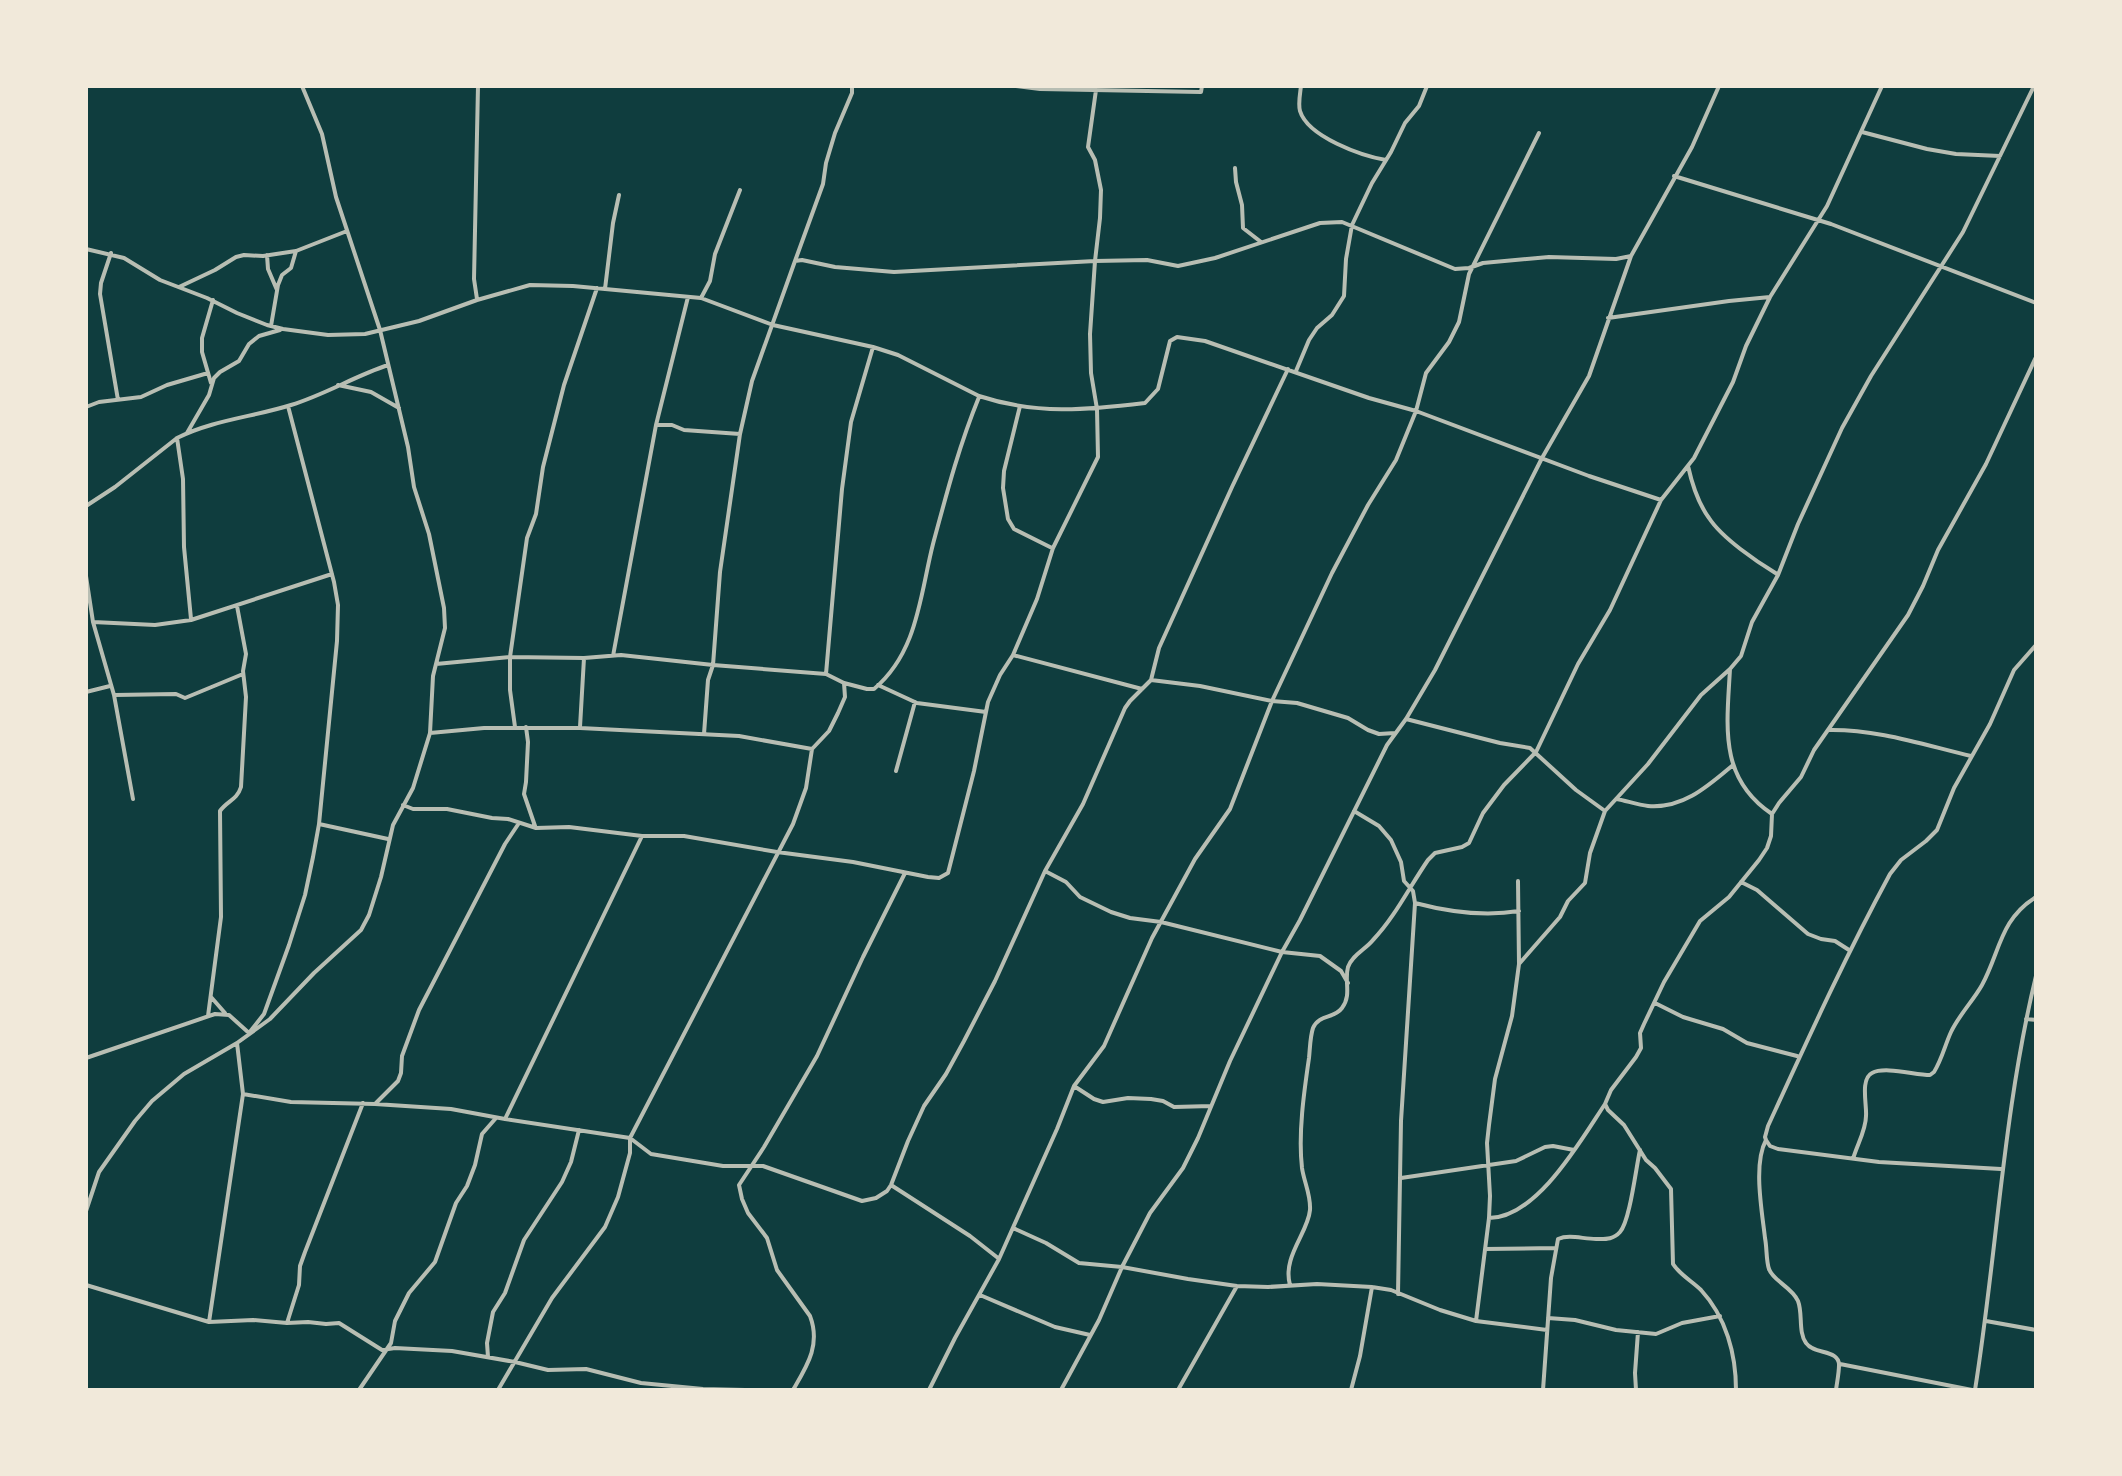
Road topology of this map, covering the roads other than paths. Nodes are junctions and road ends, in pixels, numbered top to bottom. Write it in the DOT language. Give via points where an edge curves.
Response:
graph roads {
  1 [pos="302,86"];
  2 [pos="478,86"];
  3 [pos="852,86"];
  4 [pos="1016,86"];
  5 [pos="1202,86"];
  6 [pos="1301,86"];
  7 [pos="1427,86"];
  8 [pos="1719,86"];
  9 [pos="1882,86"];
  10 [pos="2034,86"];
  11 [pos="1096,90"];
  12 [pos="1862,132"];
  13 [pos="1539,133"];
  14 [pos="2000,156"];
  15 [pos="1386,160"];
  16 [pos="1235,168"];
  17 [pos="1674,176"];
  18 [pos="740,190"];
  19 [pos="619,195"];
  20 [pos="1817,221"];
  21 [pos="1352,225"];
  22 [pos="347,231"];
  23 [pos="1261,242"];
  24 [pos="86,249"];
  25 [pos="296,251"];
  26 [pos="111,253"];
  27 [pos="267,255"];
  28 [pos="1631,256"];
  29 [pos="795,261"];
  30 [pos="1095,261"];
  31 [pos="1474,265"];
  32 [pos="1941,265"];
  33 [pos="179,287"];
  34 [pos="597,288"];
  35 [pos="605,289"];
  36 [pos="277,290"];
  37 [pos="688,297"];
  38 [pos="1770,297"];
  39 [pos="701,298"];
  40 [pos="213,300"];
  41 [pos="477,300"];
  42 [pos="2036,303"];
  43 [pos="1608,318"];
  44 [pos="773,325"];
  45 [pos="271,326"];
  46 [pos="283,329"];
  47 [pos="380,330"];
  48 [pos="873,347"];
  49 [pos="2036,357"];
  50 [pos="388,365"];
  51 [pos="1288,369"];
  52 [pos="1296,372"];
  53 [pos="208,373"];
  54 [pos="211,384"];
  55 [pos="337,385"];
  56 [pos="979,396"];
  57 [pos="118,400"];
  58 [pos="288,406"];
  59 [pos="1020,406"];
  60 [pos="86,407"];
  61 [pos="399,408"];
  62 [pos="1097,409"];
  63 [pos="1416,411"];
  64 [pos="656,425"];
  65 [pos="187,434"];
  66 [pos="740,434"];
  67 [pos="177,438"];
  68 [pos="1542,458"];
  69 [pos="1688,466"];
  70 [pos="1661,500"];
  71 [pos="86,506"];
  72 [pos="1053,548"];
  73 [pos="332,574"];
  74 [pos="1778,575"];
  75 [pos="86,576"];
  76 [pos="237,606"];
  77 [pos="191,620"];
  78 [pos="93,622"];
  79 [pos="2036,645"];
  80 [pos="1013,655"];
  81 [pos="613,656"];
  82 [pos="510,657"];
  83 [pos="584,658"];
  84 [pos="436,664"];
  85 [pos="713,665"];
  86 [pos="1730,669"];
  87 [pos="243,674"];
  88 [pos="826,674"];
  89 [pos="1151,680"];
  90 [pos="844,683"];
  91 [pos="878,685"];
  92 [pos="110,686"];
  93 [pos="1142,689"];
  94 [pos="86,692"];
  95 [pos="114,695"];
  96 [pos="1272,701"];
  97 [pos="915,702"];
  98 [pos="986,712"];
  99 [pos="1406,719"];
  100 [pos="515,727"];
  101 [pos="526,727"];
  102 [pos="580,728"];
  103 [pos="1828,730"];
  104 [pos="430,733"];
  105 [pos="1395,733"];
  106 [pos="704,734"];
  107 [pos="812,749"];
  108 [pos="1536,752"];
  109 [pos="1972,756"];
  110 [pos="1733,764"];
  111 [pos="896,771"];
  112 [pos="133,799"];
  113 [pos="1617,799"];
  114 [pos="403,805"];
  115 [pos="1354,811"];
  116 [pos="1605,811"];
  117 [pos="1772,814"];
  118 [pos="519,823"];
  119 [pos="319,824"];
  120 [pos="536,828"];
  121 [pos="642,836"];
  122 [pos="388,839"];
  123 [pos="777,852"];
  124 [pos="1045,871"];
  125 [pos="905,873"];
  126 [pos="1518,881"];
  127 [pos="1741,882"];
  128 [pos="1409,887"];
  129 [pos="2036,897"];
  130 [pos="1415,903"];
  131 [pos="1519,911"];
  132 [pos="1161,922"];
  133 [pos="1850,950"];
  134 [pos="1282,952"];
  135 [pos="1519,964"];
  136 [pos="2036,976"];
  137 [pos="1349,984"];
  138 [pos="211,997"];
  139 [pos="1655,1003"];
  140 [pos="225,1013"];
  141 [pos="208,1016"];
  142 [pos="2026,1019"];
  143 [pos="2036,1020"];
  144 [pos="249,1033"];
  145 [pos="237,1043"];
  146 [pos="1798,1056"];
  147 [pos="86,1058"];
  148 [pos="1074,1086"];
  149 [pos="243,1094"];
  150 [pos="363,1103"];
  151 [pos="375,1104"];
  152 [pos="1605,1104"];
  153 [pos="1211,1106"];
  154 [pos="496,1118"];
  155 [pos="505,1119"];
  156 [pos="579,1130"];
  157 [pos="630,1138"];
  158 [pos="1766,1140"];
  159 [pos="1574,1150"];
  160 [pos="1640,1150"];
  161 [pos="1853,1159"];
  162 [pos="1488,1165"];
  163 [pos="750,1167"];
  164 [pos="2001,1169"];
  165 [pos="1400,1178"];
  166 [pos="891,1185"];
  167 [pos="86,1211"];
  168 [pos="1489,1218"];
  169 [pos="1013,1228"];
  170 [pos="1555,1248"];
  171 [pos="1485,1249"];
  172 [pos="999,1259"];
  173 [pos="1122,1267"];
  174 [pos="86,1285"];
  175 [pos="1290,1285"];
  176 [pos="1237,1286"];
  177 [pos="1372,1287"];
  178 [pos="1398,1294"];
  179 [pos="980,1295"];
  180 [pos="1720,1316"];
  181 [pos="1548,1318"];
  182 [pos="1476,1321"];
  183 [pos="1986,1321"];
  184 [pos="209,1322"];
  185 [pos="287,1323"];
  186 [pos="1547,1330"];
  187 [pos="2036,1330"];
  188 [pos="1638,1332"];
  189 [pos="1091,1336"];
  190 [pos="387,1349"];
  191 [pos="488,1357"];
  192 [pos="515,1362"];
  193 [pos="1840,1364"];
  194 [pos="641,1383"];
  195 [pos="359,1390"];
  196 [pos="498,1390"];
  197 [pos="639,1390"];
  198 [pos="745,1390"];
  199 [pos="793,1390"];
  200 [pos="929,1390"];
  201 [pos="1061,1390"];
  202 [pos="1178,1390"];
  203 [pos="1351,1390"];
  204 [pos="1543,1390"];
  205 [pos="1636,1390"];
  206 [pos="1736,1390"];
  207 [pos="1836,1390"];
  208 [pos="1974,1390"];
  1 -- 22 [label="street" via="322,134"];
  2 -- 41 [label="street"];
  3 -- 29 [label="street"];
  4 -- 11 [label="street"];
  5 -- 11 [label="street" via="1201,92"];
  6 -- 15 [label="street" via="1300,112 1315,131 1364,156"];
  7 -- 15 [label="street"];
  8 -- 17 [label="street"];
  9 -- 12 [label="street"];
  10 -- 14 [label="street"];
  11 -- 30 [label="street" via="1088,147 1101,190"];
  12 -- 14 [label="street" via="1927,149"];
  12 -- 20 [label="street"];
  13 -- 31 [label="street"];
  14 -- 32 [label="street"];
  15 -- 21 [label="street"];
  16 -- 23 [label="street" via="1243,228"];
  17 -- 20 [label="street"];
  17 -- 28 [label="street"];
  18 -- 39 [label="street"];
  19 -- 35 [label="street"];
  20 -- 32 [label="street"];
  20 -- 38 [label="street"];
  21 -- 23 [label="street" via="1320,223"];
  21 -- 31 [label="street" via="1448,267"];
  21 -- 52 [label="street" via="1344,296 1309,340"];
  22 -- 25 [label="street"];
  22 -- 47 [label="street"];
  23 -- 30 [label="street" via="1178,266 1147,260"];
  24 -- 26 [label="street"];
  25 -- 27 [label="street"];
  25 -- 36 [label="street"];
  26 -- 33 [label="street"];
  26 -- 57 [label="street" via="100,294"];
  27 -- 33 [label="street" via="236,257"];
  27 -- 36 [label="street"];
  28 -- 31 [label="street"];
  28 -- 43 [label="street"];
  29 -- 30 [label="street" via="894,272"];
  29 -- 44 [label="street"];
  30 -- 62 [label="street" via="1090,334"];
  31 -- 63 [label="street" via="1459,322 1426,373"];
  32 -- 42 [label="street"];
  32 -- 74 [label="street" via="1842,428"];
  33 -- 40 [label="street"];
  34 -- 35 [label="street"];
  34 -- 41 [label="street" via="530,285"];
  34 -- 82 [label="street" via="543,467"];
  35 -- 37 [label="street"];
  36 -- 45 [label="street"];
  37 -- 39 [label="street"];
  37 -- 64 [label="street"];
  38 -- 43 [label="street"];
  38 -- 69 [label="street"];
  39 -- 44 [label="street"];
  40 -- 45 [label="street"];
  40 -- 53 [label="street" via="202,338"];
  41 -- 47 [label="street"];
  43 -- 68 [label="street" via="1589,376"];
  44 -- 48 [label="street"];
  44 -- 66 [label="street"];
  45 -- 46 [label="street"];
  46 -- 47 [label="street" via="340,335"];
  46 -- 54 [label="street" via="259,336"];
  47 -- 50 [label="street"];
  48 -- 56 [label="street"];
  48 -- 88 [label="street" via="851,422"];
  49 -- 103 [label="street" via="1908,615"];
  50 -- 55 [label="street"];
  50 -- 61 [label="street"];
  51 -- 52 [label="street"];
  51 -- 62 [label="street" via="1205,341 1175,337 1150,400"];
  51 -- 89 [label="street" via="1159,648"];
  52 -- 63 [label="street"];
  53 -- 54 [label="street"];
  53 -- 57 [label="street"];
  54 -- 65 [label="street"];
  55 -- 58 [label="street"];
  55 -- 61 [label="street" via="371,392"];
  56 -- 59 [label="street"];
  56 -- 91 [label="street" via="951,474 912,634"];
  57 -- 60 [label="street"];
  58 -- 65 [label="street"];
  58 -- 73 [label="street"];
  59 -- 62 [label="street"];
  59 -- 72 [label="street" via="1004,471 1008,519 1014,529"];
  61 -- 84 [label="street" via="444,608"];
  62 -- 72 [label="street" via="1097,463"];
  63 -- 68 [label="street"];
  63 -- 96 [label="street"];
  64 -- 66 [label="street"];
  64 -- 81 [label="street"];
  65 -- 67 [label="street"];
  66 -- 85 [label="street"];
  67 -- 71 [label="street"];
  67 -- 77 [label="street"];
  68 -- 70 [label="street"];
  68 -- 99 [label="street"];
  69 -- 70 [label="street"];
  69 -- 74 [label="street" via="1709,518"];
  70 -- 108 [label="street"];
  72 -- 80 [label="street"];
  73 -- 76 [label="street"];
  73 -- 119 [label="street" via="337,641"];
  74 -- 86 [label="street"];
  75 -- 78 [label="street"];
  76 -- 77 [label="street"];
  76 -- 87 [label="street" via="246,654"];
  77 -- 78 [label="street" via="155,625"];
  78 -- 92 [label="street"];
  79 -- 109 [label="street" via="2014,670"];
  80 -- 93 [label="street"];
  80 -- 98 [label="street"];
  81 -- 83 [label="street"];
  81 -- 85 [label="street"];
  82 -- 83 [label="street"];
  82 -- 84 [label="street"];
  82 -- 100 [label="street"];
  83 -- 102 [label="street"];
  84 -- 104 [label="street"];
  85 -- 88 [label="street"];
  85 -- 106 [label="street"];
  86 -- 110 [label="street" via="1727,737"];
  86 -- 113 [label="street" via="1701,695"];
  87 -- 95 [label="street" via="185,698"];
  87 -- 138 [label="street" via="241,787 237,798 220,811 221,917"];
  88 -- 90 [label="street"];
  89 -- 93 [label="street"];
  89 -- 96 [label="street"];
  90 -- 91 [label="street" via="871,690"];
  90 -- 107 [label="street" via="838,713"];
  91 -- 97 [label="street"];
  92 -- 94 [label="street"];
  92 -- 95 [label="street"];
  93 -- 124 [label="street" via="1125,708 1077,815"];
  95 -- 112 [label="street"];
  96 -- 105 [label="street" via="1348,718 1379,734"];
  96 -- 132 [label="street" via="1230,809"];
  97 -- 98 [label="street"];
  97 -- 111 [label="street"];
  98 -- 125 [label="street" via="948,873 939,878"];
  99 -- 105 [label="street"];
  99 -- 108 [label="street"];
  100 -- 101 [label="street"];
  100 -- 104 [label="street"];
  101 -- 102 [label="street"];
  101 -- 120 [label="street" via="524,794"];
  102 -- 106 [label="street"];
  103 -- 109 [label="street" via="1883,735"];
  103 -- 117 [label="street"];
  104 -- 114 [label="street"];
  105 -- 115 [label="street"];
  106 -- 107 [label="street"];
  107 -- 123 [label="street" via="806,788"];
  108 -- 116 [label="street"];
  108 -- 128 [label="street" via="1483,813 1469,843 1435,853"];
  109 -- 133 [label="street" via="1937,830 1890,874"];
  110 -- 113 [label="street" via="1697,794 1675,804 1649,806"];
  110 -- 117 [label="street" via="1753,798"];
  113 -- 116 [label="street"];
  114 -- 118 [label="street"];
  114 -- 122 [label="street"];
  115 -- 128 [label="street" via="1391,840"];
  115 -- 134 [label="street"];
  116 -- 135 [label="street" via="1585,883"];
  117 -- 127 [label="street" via="1767,848"];
  118 -- 120 [label="street"];
  118 -- 151 [label="street" via="419,1010 398,1081"];
  119 -- 122 [label="street"];
  119 -- 144 [label="street" via="289,945 264,1014"];
  120 -- 121 [label="street"];
  121 -- 123 [label="street" via="684,836"];
  121 -- 155 [label="street"];
  122 -- 144 [label="street" via="381,877 361,930"];
  123 -- 125 [label="street"];
  123 -- 157 [label="street"];
  124 -- 132 [label="street" via="1095,905"];
  124 -- 166 [label="street" via="995,981 919,1116"];
  125 -- 163 [label="street" via="817,1056"];
  126 -- 131 [label="street"];
  127 -- 133 [label="street" via="1808,934"];
  127 -- 139 [label="street" via="1700,921"];
  128 -- 130 [label="street"];
  128 -- 137 [label="street" via="1385,926 1348,967"];
  129 -- 161 [label="street" via="2010,920 1983,983 1951,1031 1934,1072 1879,1071 1867,1077 1865,1127"];
  130 -- 131 [label="street" via="1469,914"];
  130 -- 165 [label="street"];
  131 -- 135 [label="street"];
  132 -- 134 [label="street"];
  132 -- 148 [label="street" via="1104,1046"];
  133 -- 146 [label="street"];
  134 -- 137 [label="street" via="1320,956"];
  134 -- 153 [label="street"];
  135 -- 162 [label="street" via="1509,1035 1495,1079"];
  136 -- 142 [label="street"];
  137 -- 175 [label="street" via="1343,1008 1313,1028 1302,1138 1310,1206 1292,1255"];
  138 -- 140 [label="street"];
  138 -- 141 [label="street"];
  139 -- 146 [label="street" via="1747,1043"];
  139 -- 152 [label="street" via="1640,1033 1641,1048"];
  140 -- 141 [label="street"];
  140 -- 144 [label="street"];
  141 -- 147 [label="street"];
  142 -- 143 [label="street"];
  142 -- 164 [label="street"];
  144 -- 145 [label="street"];
  145 -- 149 [label="street"];
  145 -- 167 [label="street" via="184,1074 145,1109 99,1172"];
  146 -- 158 [label="street"];
  148 -- 153 [label="street" via="1103,1102 1128,1098 1174,1107"];
  148 -- 169 [label="street"];
  149 -- 150 [label="street" via="291,1102"];
  149 -- 184 [label="street"];
  150 -- 151 [label="street"];
  150 -- 185 [label="street" via="300,1266"];
  151 -- 154 [label="street"];
  152 -- 159 [label="street"];
  152 -- 160 [label="street"];
  153 -- 173 [label="street" via="1183,1168 1150,1213"];
  154 -- 155 [label="street"];
  154 -- 190 [label="street" via="482,1134 475,1165 435,1262 404,1301"];
  155 -- 156 [label="street"];
  156 -- 157 [label="street"];
  156 -- 191 [label="street" via="567,1172 524,1240 493,1312"];
  157 -- 163 [label="street" via="651,1154"];
  157 -- 192 [label="street" via="618,1197 605,1227 552,1298"];
  158 -- 161 [label="street" via="1778,1149"];
  158 -- 193 [label="street" via="1760,1155 1759,1196 1770,1271 1796,1297 1806,1344 1836,1356"];
  159 -- 162 [label="street" via="1545,1147 1516,1161"];
  159 -- 168 [label="street" via="1529,1203"];
  160 -- 170 [label="street" via="1619,1233 1611,1239 1564,1236"];
  160 -- 180 [label="street" via="1671,1189 1673,1264"];
  161 -- 164 [label="street"];
  162 -- 165 [label="street"];
  162 -- 168 [label="street"];
  163 -- 166 [label="street" via="763,1166 862,1201 883,1195"];
  163 -- 199 [label="street" via="739,1185 742,1199 767,1238 777,1270 813,1325 813,1352"];
  164 -- 183 [label="street"];
  165 -- 178 [label="street"];
  166 -- 172 [label="street"];
  168 -- 171 [label="street"];
  169 -- 172 [label="street"];
  169 -- 173 [label="street" via="1079,1263"];
  170 -- 171 [label="street"];
  170 -- 181 [label="street"];
  171 -- 182 [label="street"];
  172 -- 179 [label="street"];
  173 -- 176 [label="street"];
  173 -- 189 [label="street"];
  174 -- 184 [label="street"];
  175 -- 176 [label="street"];
  175 -- 177 [label="street"];
  176 -- 202 [label="street"];
  177 -- 178 [label="street"];
  177 -- 203 [label="street"];
  178 -- 182 [label="street"];
  179 -- 189 [label="street" via="1055,1327"];
  179 -- 200 [label="street"];
  180 -- 188 [label="street" via="1656,1334"];
  180 -- 206 [label="street" via="1734,1355"];
  181 -- 186 [label="street"];
  181 -- 188 [label="street"];
  182 -- 186 [label="street"];
  183 -- 187 [label="street"];
  183 -- 208 [label="street"];
  184 -- 185 [label="street"];
  185 -- 190 [label="street" via="339,1323"];
  186 -- 204 [label="street"];
  188 -- 205 [label="street"];
  189 -- 201 [label="street"];
  190 -- 191 [label="street"];
  190 -- 195 [label="street"];
  191 -- 192 [label="street"];
  192 -- 194 [label="street" via="548,1370 586,1369"];
  192 -- 196 [label="street"];
  193 -- 207 [label="street"];
  193 -- 208 [label="street"];
  194 -- 197 [label="street"];
  194 -- 198 [label="street"];
}
